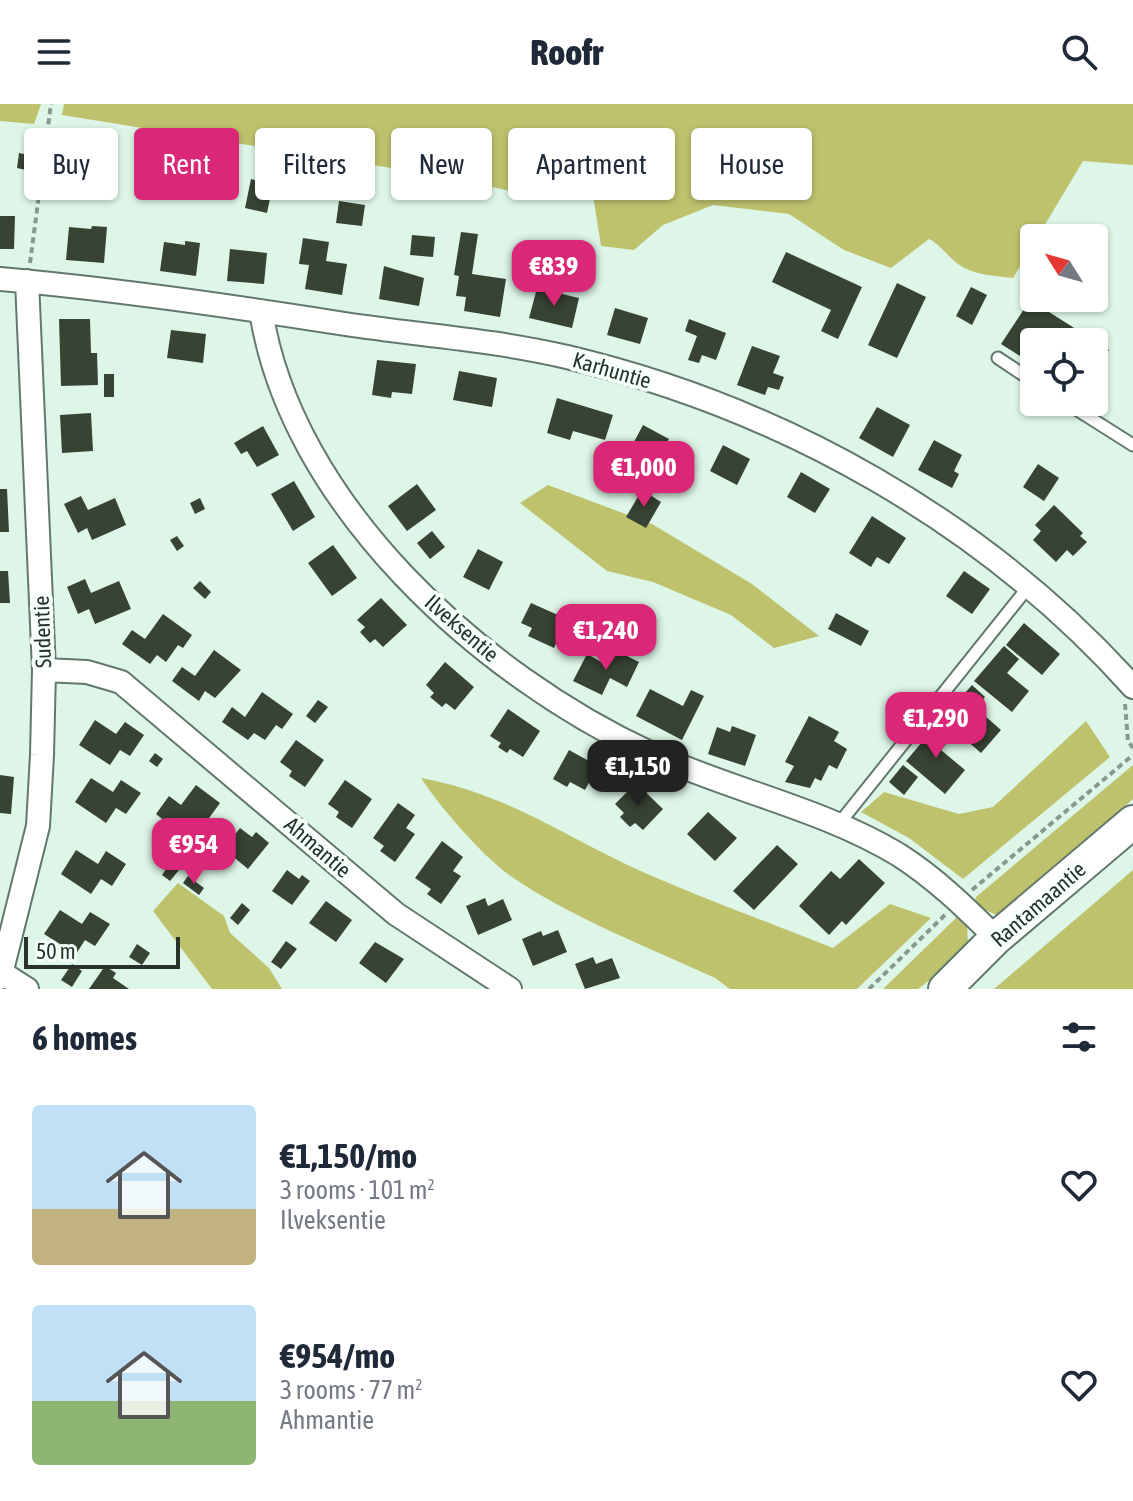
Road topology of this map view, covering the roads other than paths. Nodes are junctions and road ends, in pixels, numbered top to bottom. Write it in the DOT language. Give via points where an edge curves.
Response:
graph roads {
  1 [pos="0,279"];
  2 [pos="27,281"];
  3 [pos="261,311"];
  4 [pos="998,358"];
  5 [pos="1020,373"];
  6 [pos="1087,416"];
  7 [pos="1133,445"];
  8 [pos="1030,586"];
  9 [pos="44,670"];
  10 [pos="1129,694"];
  11 [pos="1133,822"];
  12 [pos="838,825"];
  13 [pos="996,938"];
  14 [pos="1,976"];
  15 [pos="27,989"];
  16 [pos="510,989"];
  17 [pos="945,989"];
  1 -- 2 [label="street, Karhuntie"];
  2 -- 3 [label="street, Karhuntie"];
  2 -- 9 [label="street, Sudentie"];
  3 -- 8 [label="street, Karhuntie" via="565,357 707,399 815,446 909,500"];
  3 -- 12 [label="street, Ilveksentie" via="266,346 288,400 338,494 397,566 465,634 546,697 593,724 654,755"];
  4 -- 5 [label="lane"];
  6 -- 7 [label="lane"];
  8 -- 10 [label="street, Karhuntie" via="1059,610"];
  8 -- 12 [label="lane"];
  9 -- 14 [label="street, Sudentie" via="38,826"];
  9 -- 16 [label="street, Ahmantie" via="87,672 121,682 396,914"];
  11 -- 13 [label="main road, Rantamaantie"];
  12 -- 13 [label="street, Ilveksentie" via="901,856"];
  13 -- 17 [label="main road, Rantamaantie"];
  14 -- 15 [label="street"];
}
